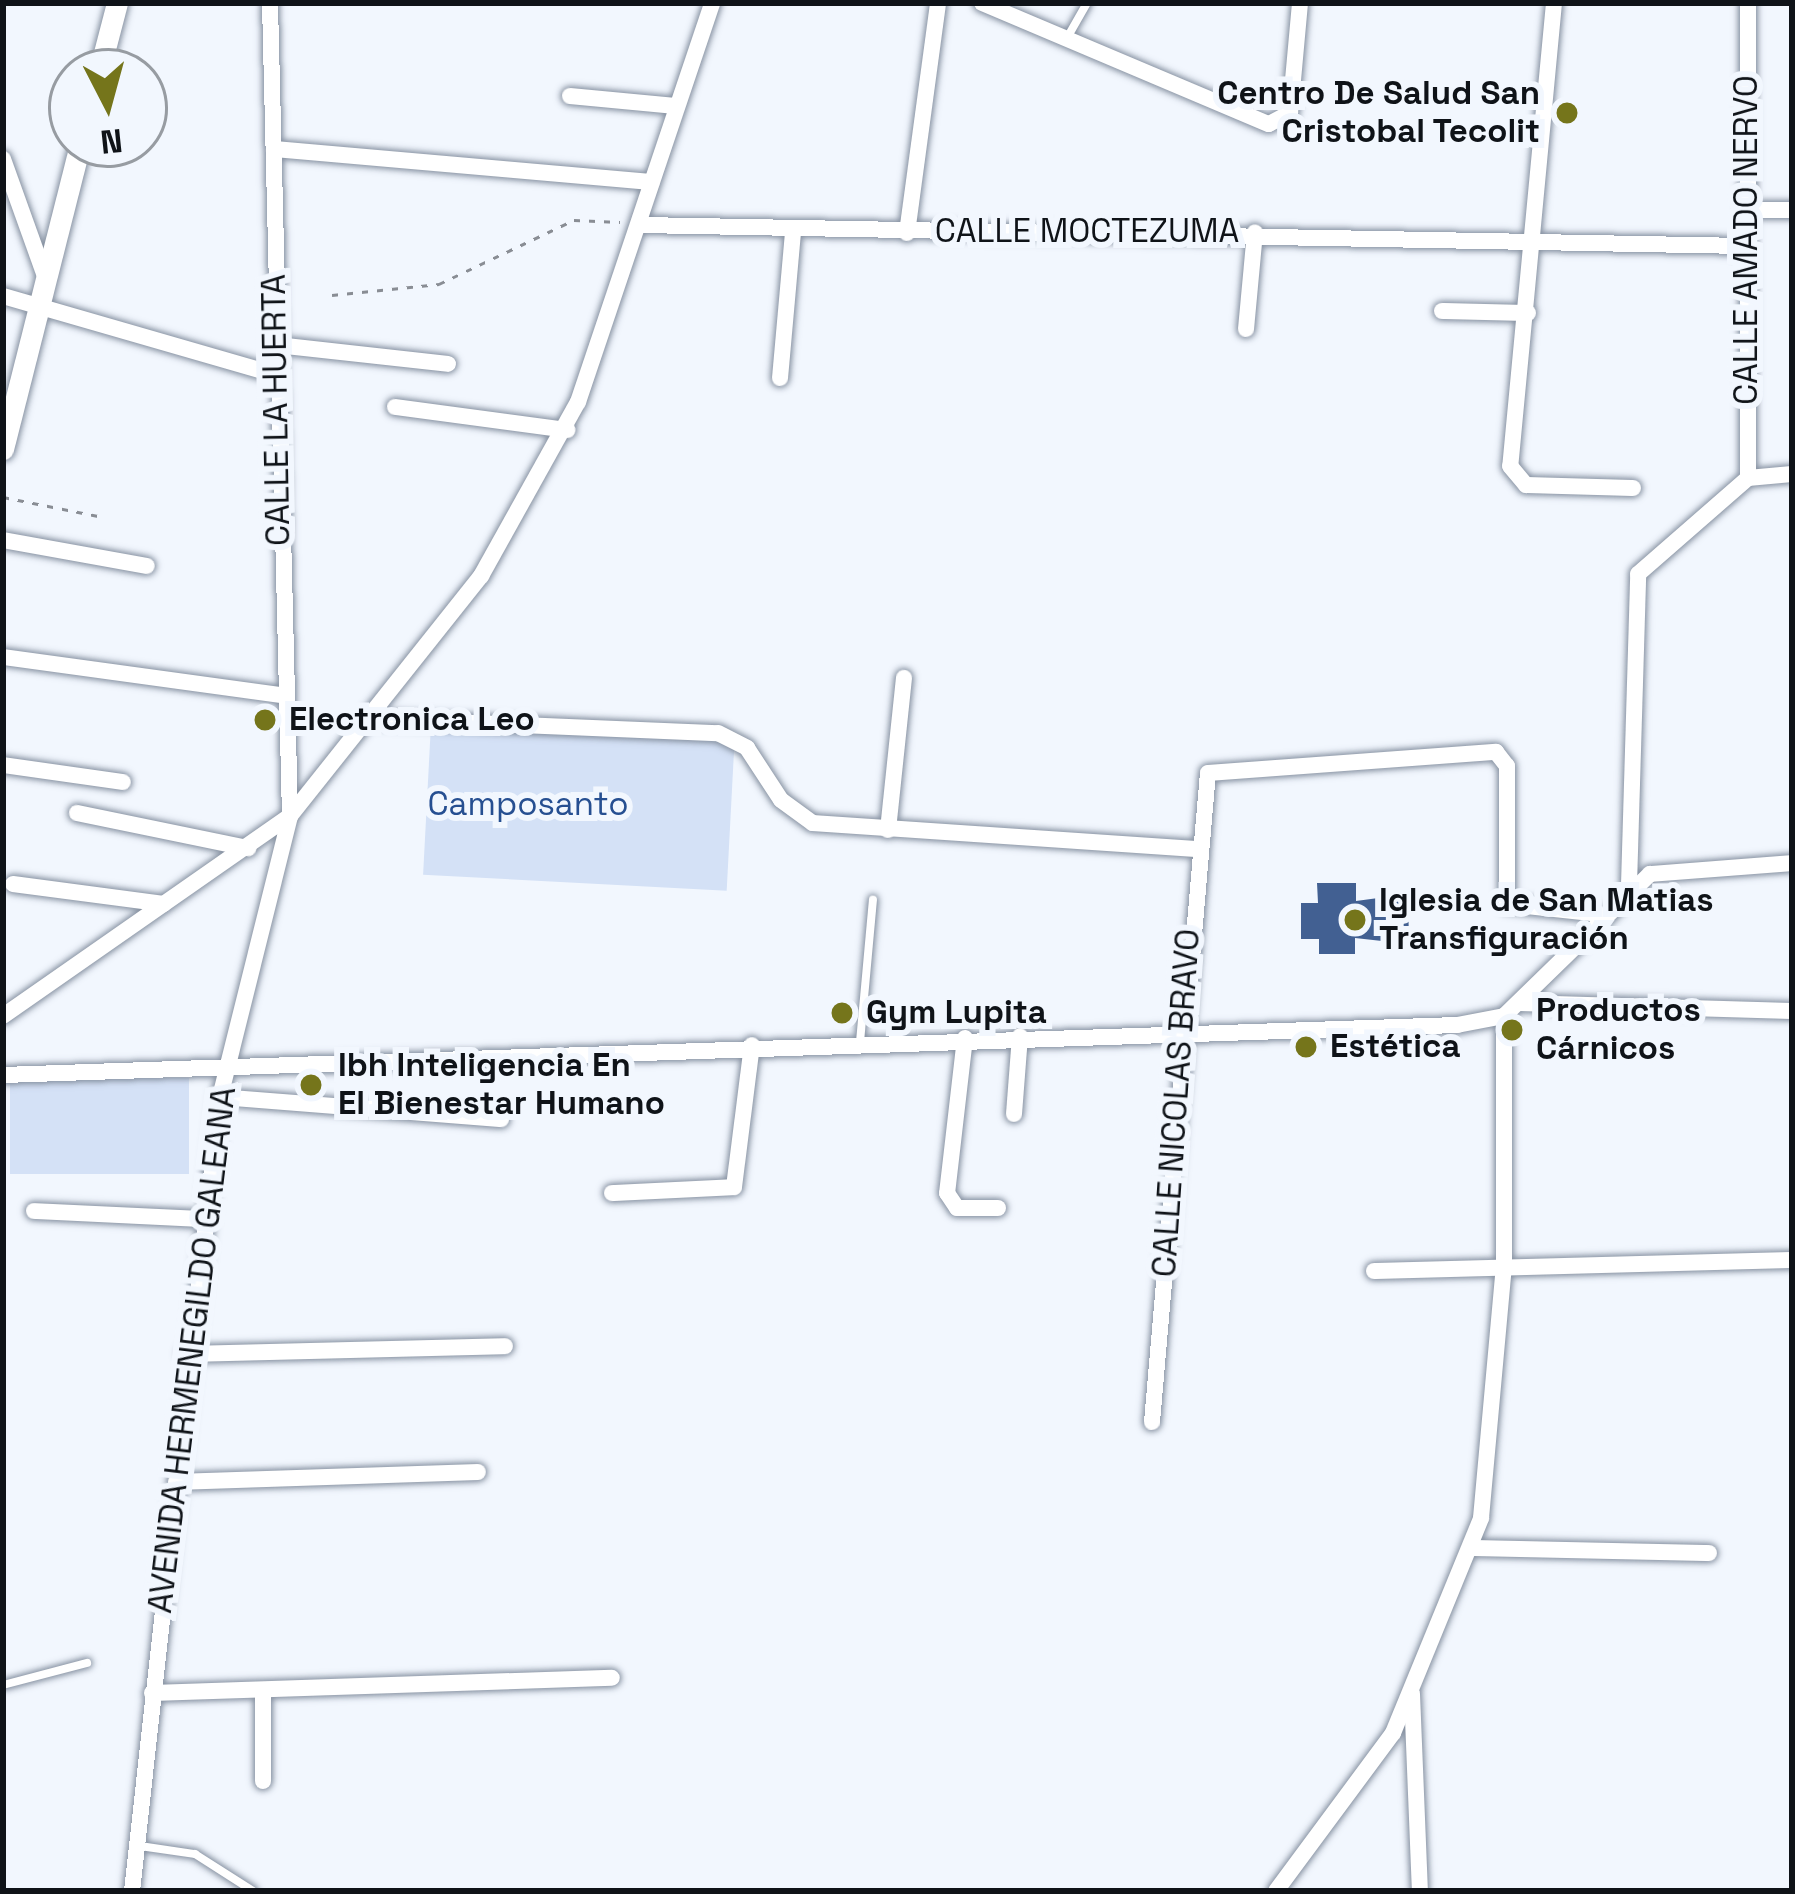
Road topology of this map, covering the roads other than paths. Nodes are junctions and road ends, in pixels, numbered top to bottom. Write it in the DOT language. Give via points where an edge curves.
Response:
graph roads {
  1 [pos="118,3"];
  2 [pos="270,3"];
  3 [pos="712,3"];
  4 [pos="938,3"];
  5 [pos="982,3"];
  6 [pos="1087,3"];
  7 [pos="1300,3"];
  8 [pos="1554,3"];
  9 [pos="1748,3"];
  10 [pos="1066,39"];
  11 [pos="106,48"];
  12 [pos="570,96"];
  13 [pos="676,106"];
  14 [pos="274,149"];
  15 [pos="3,159"];
  16 [pos="74,168"];
  17 [pos="652,182"];
  18 [pos="1747,210"];
  19 [pos="1792,210"];
  20 [pos="641,225"];
  21 [pos="794,231"];
  22 [pos="1255,232"];
  23 [pos="907,233"];
  24 [pos="1532,246"];
  25 [pos="1747,246"];
  26 [pos="46,276"];
  27 [pos="3,296"];
  28 [pos="38,307"];
  29 [pos="1442,311"];
  30 [pos="1528,313"];
  31 [pos="1246,329"];
  32 [pos="277,345"];
  33 [pos="448,364"];
  34 [pos="276,375"];
  35 [pos="780,377"];
  36 [pos="10,384"];
  37 [pos="394,407"];
  38 [pos="567,430"];
  39 [pos="3,449"];
  40 [pos="1792,475"];
  41 [pos="1748,478"];
  42 [pos="1633,488"];
  43 [pos="3,540"];
  44 [pos="147,566"];
  45 [pos="3,657"];
  46 [pos="904,678"];
  47 [pos="282,695"];
  48 [pos="378,719"];
  49 [pos="3,765"];
  50 [pos="123,782"];
  51 [pos="77,813"];
  52 [pos="290,816"];
  53 [pos="888,830"];
  54 [pos="248,848"];
  55 [pos="1195,849"];
  56 [pos="1792,863"];
  57 [pos="13,884"];
  58 [pos="1628,885"];
  59 [pos="873,901"];
  60 [pos="164,904"];
  61 [pos="1599,914"];
  62 [pos="1519,1003"];
  63 [pos="1792,1011"];
  64 [pos="3,1016"];
  65 [pos="1504,1016"];
  66 [pos="1185,1032"];
  67 [pos="1020,1036"];
  68 [pos="964,1038"];
  69 [pos="860,1042"];
  70 [pos="752,1046"];
  71 [pos="227,1064"];
  72 [pos="3,1075"];
  73 [pos="220,1097"];
  74 [pos="1015,1114"];
  75 [pos="501,1119"];
  76 [pos="612,1192"];
  77 [pos="998,1208"];
  78 [pos="34,1211"];
  79 [pos="204,1219"];
  80 [pos="1792,1260"];
  81 [pos="1504,1265"];
  82 [pos="1374,1271"];
  83 [pos="505,1346"];
  84 [pos="186,1354"];
  85 [pos="1152,1421"];
  86 [pos="478,1472"];
  87 [pos="176,1482"];
  88 [pos="1470,1548"];
  89 [pos="1709,1553"];
  90 [pos="87,1663"];
  91 [pos="613,1678"];
  92 [pos="3,1685"];
  93 [pos="152,1693"];
  94 [pos="263,1693"];
  95 [pos="1412,1694"];
  96 [pos="262,1781"];
  97 [pos="136,1846"];
  98 [pos="132,1891"];
  99 [pos="253,1891"];
  100 [pos="1276,1891"];
  101 [pos="1420,1891"];
  1 -- 11 [label="street"];
  2 -- 14 [label="street, CALLE LA HUERTA"];
  3 -- 13 [label="street"];
  4 -- 23 [label="street"];
  5 -- 10 [label="street"];
  6 -- 10 [label="lane"];
  7 -- 10 [label="street" via="1290,113 1269,124"];
  8 -- 24 [label="street"];
  9 -- 18 [label="street, CALLE AMADO NERVO"];
  12 -- 13 [label="street"];
  13 -- 17 [label="street"];
  14 -- 17 [label="street"];
  14 -- 32 [label="street, CALLE LA HUERTA"];
  15 -- 26 [label="street"];
  16 -- 26 [label="street"];
  17 -- 20 [label="street"];
  18 -- 19 [label="street"];
  18 -- 25 [label="street, CALLE AMADO NERVO"];
  20 -- 21 [label="street, CALLE MOCTEZUMA"];
  20 -- 38 [label="street"];
  21 -- 23 [label="street, CALLE MOCTEZUMA"];
  21 -- 35 [label="street"];
  22 -- 23 [label="street, CALLE MOCTEZUMA"];
  22 -- 24 [label="street, CALLE MOCTEZUMA"];
  22 -- 31 [label="street"];
  24 -- 25 [label="street, CALLE MOCTEZUMA"];
  24 -- 30 [label="street"];
  25 -- 41 [label="street, CALLE AMADO NERVO"];
  26 -- 28 [label="street"];
  27 -- 28 [label="street"];
  28 -- 34 [label="street"];
  28 -- 36 [label="street"];
  29 -- 30 [label="street"];
  30 -- 42 [label="street" via="1510,466 1526,485"];
  32 -- 33 [label="street"];
  32 -- 34 [label="street, CALLE LA HUERTA"];
  34 -- 47 [label="street, CALLE LA HUERTA"];
  36 -- 39 [label="street"];
  37 -- 38 [label="street"];
  38 -- 48 [label="street"];
  40 -- 41 [label="street"];
  41 -- 58 [label="street" via="1638,574"];
  43 -- 44 [label="street"];
  45 -- 47 [label="street"];
  46 -- 53 [label="street"];
  47 -- 52 [label="street, CALLE LA HUERTA"];
  48 -- 52 [label="street"];
  48 -- 53 [label="street" via="718,733 747,748 795,814"];
  49 -- 50 [label="street"];
  51 -- 54 [label="street"];
  52 -- 54 [label="street"];
  52 -- 71 [label="street, AVENIDA HERMENEGILDO GALEANA" via="277,903"];
  53 -- 55 [label="street"];
  54 -- 60 [label="street"];
  55 -- 61 [label="street, CALLE NICOLAS BRAVO" via="1202,785 1226,765 1485,749 1507,766 1508,904"];
  55 -- 66 [label="street, CALLE NICOLAS BRAVO"];
  56 -- 58 [label="street" via="1671,870"];
  57 -- 60 [label="street"];
  58 -- 61 [label="street"];
  59 -- 69 [label="lane"];
  60 -- 64 [label="street"];
  61 -- 62 [label="street"];
  62 -- 63 [label="street"];
  62 -- 65 [label="street"];
  65 -- 66 [label="street"];
  65 -- 81 [label="street"];
  66 -- 67 [label="street"];
  66 -- 85 [label="street, CALLE NICOLAS BRAVO"];
  67 -- 68 [label="street"];
  67 -- 74 [label="street"];
  68 -- 69 [label="street"];
  68 -- 77 [label="street" via="946,1193 957,1208"];
  69 -- 70 [label="street"];
  70 -- 71 [label="street"];
  70 -- 76 [label="street" via="734,1186"];
  71 -- 72 [label="street"];
  71 -- 73 [label="street, AVENIDA HERMENEGILDO GALEANA"];
  73 -- 75 [label="street"];
  73 -- 79 [label="street, AVENIDA HERMENEGILDO GALEANA"];
  78 -- 79 [label="street"];
  79 -- 84 [label="street, AVENIDA HERMENEGILDO GALEANA"];
  80 -- 81 [label="street"];
  81 -- 82 [label="street"];
  81 -- 88 [label="street" via="1493,1444"];
  83 -- 84 [label="street"];
  84 -- 87 [label="street, AVENIDA HERMENEGILDO GALEANA"];
  86 -- 87 [label="street"];
  87 -- 93 [label="street, AVENIDA HERMENEGILDO GALEANA"];
  88 -- 89 [label="street"];
  88 -- 95 [label="street"];
  90 -- 92 [label="lane"];
  91 -- 94 [label="street"];
  93 -- 94 [label="street"];
  93 -- 97 [label="street, AVENIDA HERMENEGILDO GALEANA"];
  94 -- 96 [label="street"];
  95 -- 100 [label="street"];
  95 -- 101 [label="street"];
  97 -- 98 [label="street, AVENIDA HERMENEGILDO GALEANA"];
  97 -- 99 [label="lane" via="195,1854"];
}
